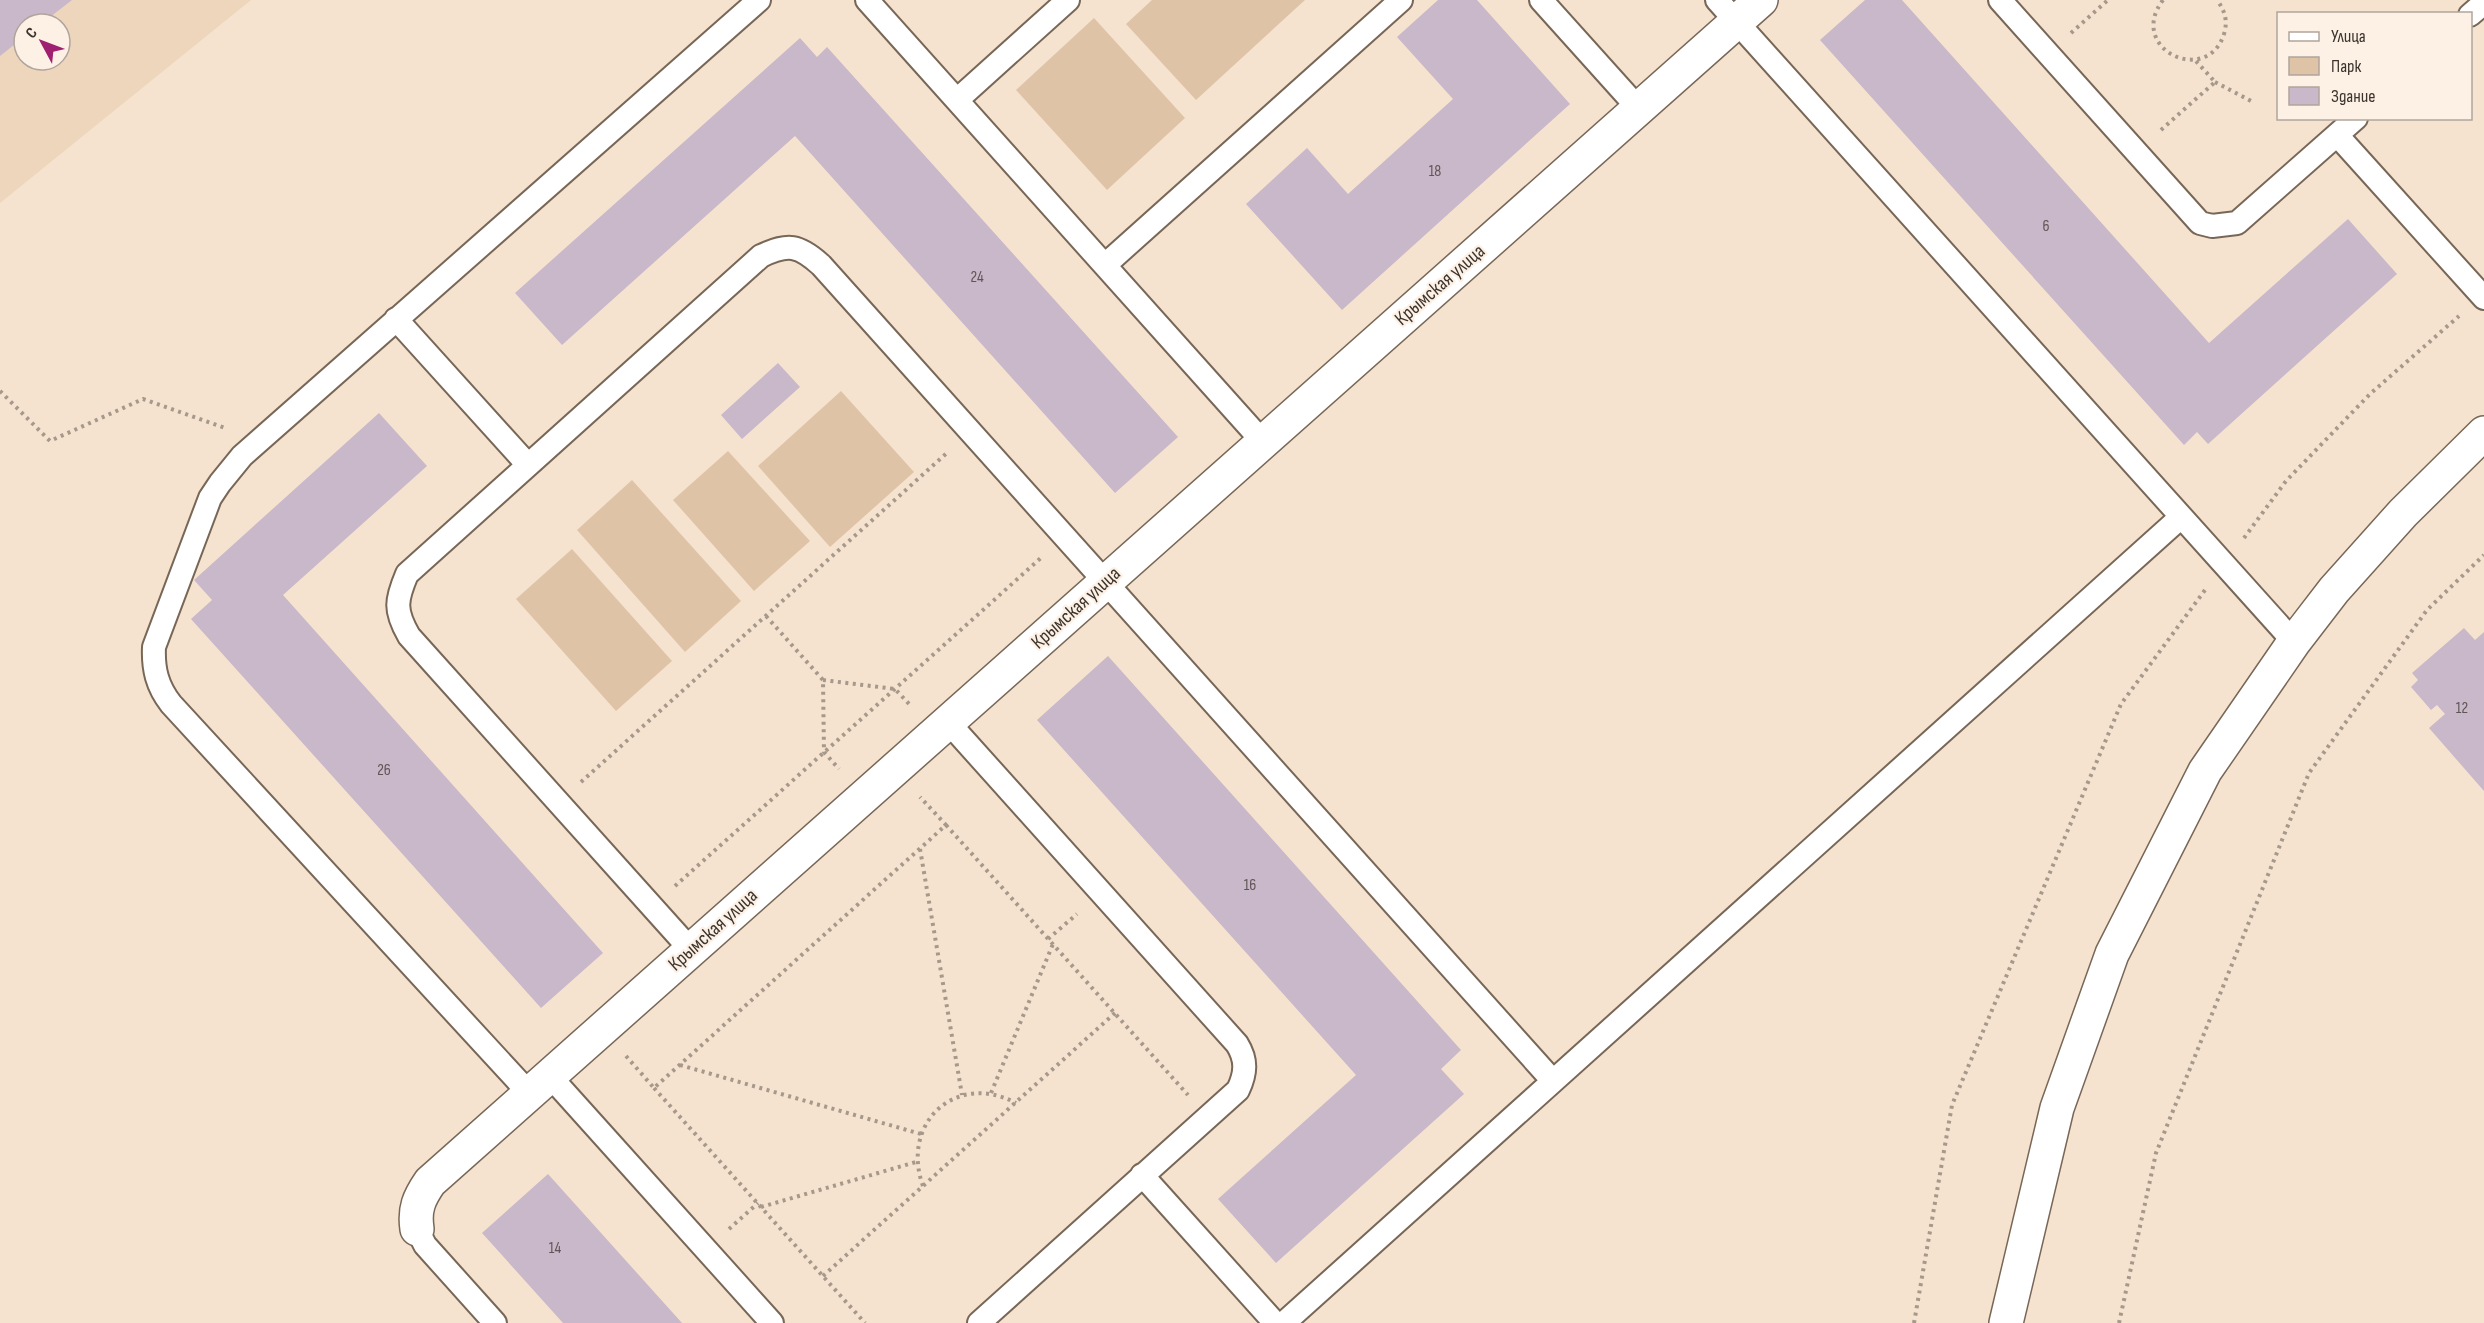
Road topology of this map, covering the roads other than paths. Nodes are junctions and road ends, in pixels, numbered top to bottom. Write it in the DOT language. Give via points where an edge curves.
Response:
graph roads {
  1 [pos="759,0"];
  2 [pos="867,0"];
  3 [pos="1068,0"];
  4 [pos="1401,0"];
  5 [pos="1541,0"];
  6 [pos="1761,0"];
  7 [pos="2000,0"];
  8 [pos="2484,3"];
  9 [pos="1727,11"];
  10 [pos="2472,13"];
  11 [pos="957,100"];
  12 [pos="1639,109"];
  13 [pos="2354,120"];
  14 [pos="2337,135"];
  15 [pos="1106,265"];
  16 [pos="2483,297"];
  17 [pos="396,319"];
  18 [pos="2484,433"];
  19 [pos="1263,442"];
  20 [pos="528,465"];
  21 [pos="2181,517"];
  22 [pos="1106,582"];
  23 [pos="2294,642"];
  24 [pos="942,728"];
  25 [pos="691,950"];
  26 [pos="1553,1081"];
  27 [pos="539,1084"];
  28 [pos="1142,1175"];
  29 [pos="417,1229"];
  30 [pos="987,1320"];
  31 [pos="495,1323"];
  32 [pos="772,1323"];
  33 [pos="1275,1323"];
  34 [pos="1284,1323"];
  35 [pos="2006,1323"];
  1 -- 17 [label="lane"];
  2 -- 11 [label="lane"];
  3 -- 11 [label="lane"];
  4 -- 15 [label="lane"];
  5 -- 12 [label="lane"];
  6 -- 9 [label="street, Крымская улица"];
  7 -- 14 [label="lane" via="2200,223 2236,223"];
  8 -- 10 [label="lane"];
  9 -- 12 [label="street, Крымская улица"];
  9 -- 21 [label="lane"];
  11 -- 15 [label="lane"];
  12 -- 19 [label="street, Крымская улица"];
  13 -- 14 [label="lane"];
  14 -- 16 [label="lane"];
  15 -- 19 [label="lane"];
  17 -- 20 [label="lane"];
  17 -- 27 [label="lane" via="229,470 210,498 154,646 153,664 171,704"];
  18 -- 23 [label="street" via="2403,513 2334,590"];
  19 -- 22 [label="street, Крымская улица"];
  20 -- 22 [label="lane" via="761,256 779,247 794,247 821,265"];
  20 -- 25 [label="lane" via="407,574 398,594 400,621 409,636"];
  21 -- 23 [label="lane"];
  21 -- 26 [label="lane"];
  22 -- 24 [label="street, Крымская улица"];
  22 -- 26 [label="lane"];
  23 -- 35 [label="street" via="2205,771 2112,954 2057,1108"];
  24 -- 25 [label="street, Крымская улица"];
  24 -- 28 [label="lane" via="1101,892 1243,1054 1244,1077 1238,1090"];
  25 -- 27 [label="street, Крымская улица"];
  26 -- 34 [label="lane"];
  27 -- 29 [label="street, Крымская улица" via="430,1182 418,1199"];
  27 -- 32 [label="lane"];
  28 -- 30 [label="lane"];
  28 -- 33 [label="lane"];
  29 -- 31 [label="lane" via="425,1245"];
}
